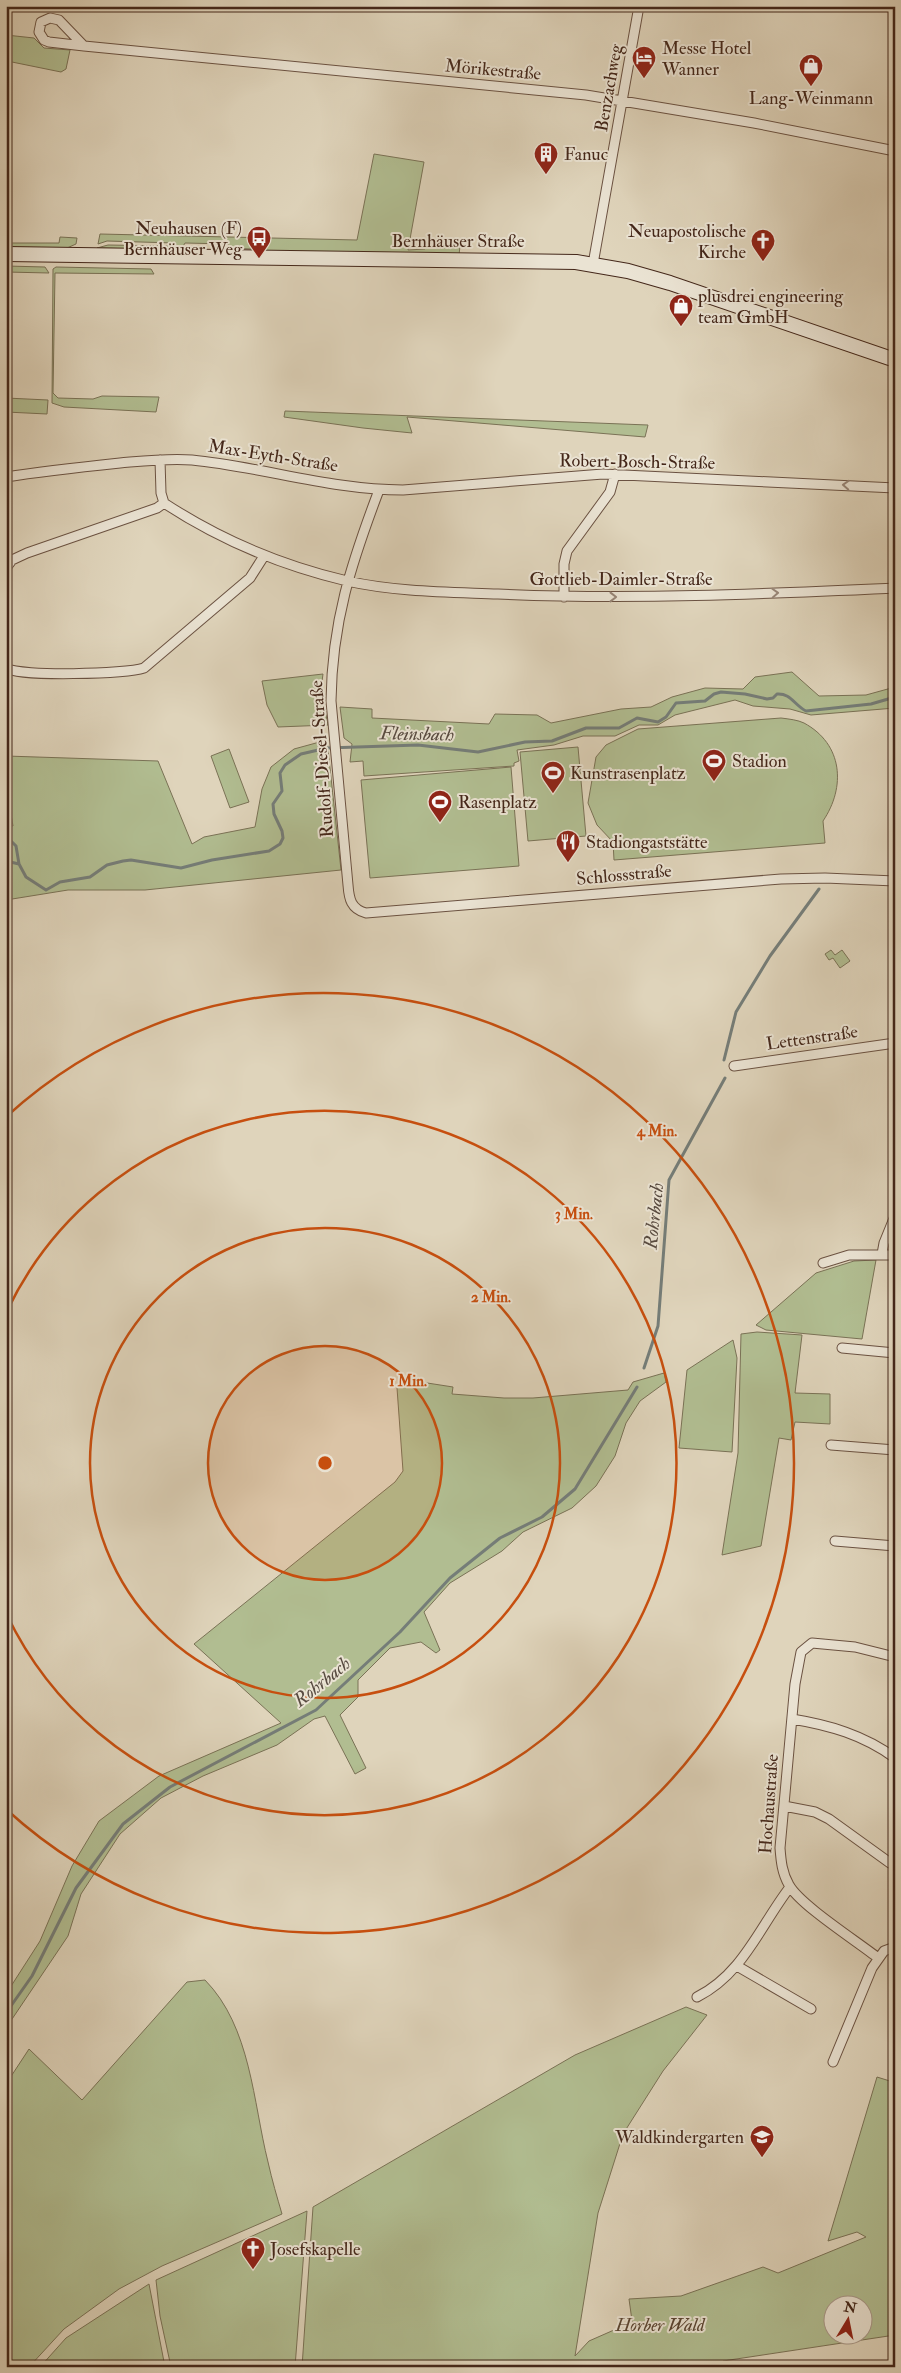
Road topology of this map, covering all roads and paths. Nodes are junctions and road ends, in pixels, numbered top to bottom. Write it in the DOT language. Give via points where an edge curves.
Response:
graph roads {
  1 [pos="639,6"];
  2 [pos="84,46"];
  3 [pos="624,100"];
  4 [pos="895,151"];
  5 [pos="6,254"];
  6 [pos="593,264"];
  7 [pos="895,360"];
  8 [pos="160,460"];
  9 [pos="615,474"];
  10 [pos="6,477"];
  11 [pos="895,488"];
  12 [pos="379,490"];
  13 [pos="164,503"];
  14 [pos="264,556"];
  15 [pos="6,568"];
  16 [pos="348,581"];
  17 [pos="895,588"];
  18 [pos="564,597"];
  19 [pos="6,668"];
  20 [pos="895,881"];
  21 [pos="357,910"];
  22 [pos="895,1043"];
  23 [pos="734,1066"];
  24 [pos="895,1216"];
  25 [pos="882,1254"];
  26 [pos="895,1255"];
  27 [pos="824,1263"];
  28 [pos="842,1348"];
  29 [pos="895,1353"];
  30 [pos="831,1445"];
  31 [pos="895,1450"];
  32 [pos="835,1541"];
  33 [pos="895,1546"];
  34 [pos="895,1658"];
  35 [pos="792,1719"];
  36 [pos="895,1758"];
  37 [pos="784,1806"];
  38 [pos="890,1863"];
  39 [pos="790,1887"];
  40 [pos="895,1947"];
  41 [pos="878,1958"];
  42 [pos="737,1966"];
  43 [pos="697,1997"];
  44 [pos="811,2009"];
  45 [pos="834,2062"];
  1 -- 3 [label="street, Benzachweg"];
  2 -- 2 [label="street, Mörikestraße" via="59,20 50,18 41,22 39,32 44,40"];
  2 -- 3 [label="street, Mörikestraße"];
  3 -- 4 [label="street, Mörikestraße"];
  3 -- 6 [label="street, Benzachweg"];
  5 -- 6 [label="street, Bernhäuser Straße" via="548,260"];
  6 -- 7 [label="street, Bernhäuser Straße" via="670,283"];
  8 -- 10 [label="street, Max-Eyth-Straße"];
  8 -- 12 [label="street, Max-Eyth-Straße" via="236,465"];
  8 -- 13 [label="street"];
  11 -- 9 [label="street, Robert-Bosch-Straße, one-way"];
  9 -- 12 [label="street, Robert-Bosch-Straße"];
  9 -- 18 [label="street" via="610,492 567,551"];
  12 -- 16 [label="street, Rudolf-Diesel-Straße"];
  13 -- 14 [label="street, Gottlieb-Daimler-Straße"];
  13 -- 15 [label="street" via="27,552 12,560"];
  14 -- 16 [label="street, Gottlieb-Daimler-Straße"];
  14 -- 19 [label="street" via="250,578 144,668 112,672 24,672"];
  16 -- 18 [label="street, Gottlieb-Daimler-Straße" via="384,587"];
  16 -- 21 [label="street, Rudolf-Diesel-Straße" via="333,645 331,701 349,895"];
  18 -- 17 [label="street, Gottlieb-Daimler-Straße, one-way" via="717,596"];
  20 -- 21 [label="street, Schlossstraße" via="788,879 366,913"];
  22 -- 23 [label="street, Lettenstraße"];
  24 -- 25 [label="street"];
  25 -- 26 [label="street"];
  25 -- 27 [label="street" via="850,1255"];
  28 -- 29 [label="street"];
  30 -- 31 [label="street"];
  32 -- 33 [label="street"];
  34 -- 35 [label="street, Hochaustraße" via="855,1647 812,1643 799,1657"];
  35 -- 36 [label="street" via="841,1730 868,1741"];
  35 -- 37 [label="street, Hochaustraße"];
  37 -- 38 [label="street" via="814,1812 829,1819"];
  37 -- 39 [label="street, Hochaustraße" via="781,1862"];
  39 -- 41 [label="street, Hochaustraße"];
  39 -- 42 [label="street"];
  40 -- 41 [label="street" via="884,1951"];
  41 -- 45 [label="street"];
  42 -- 43 [label="street" via="708,1992"];
  42 -- 44 [label="street"];
}
